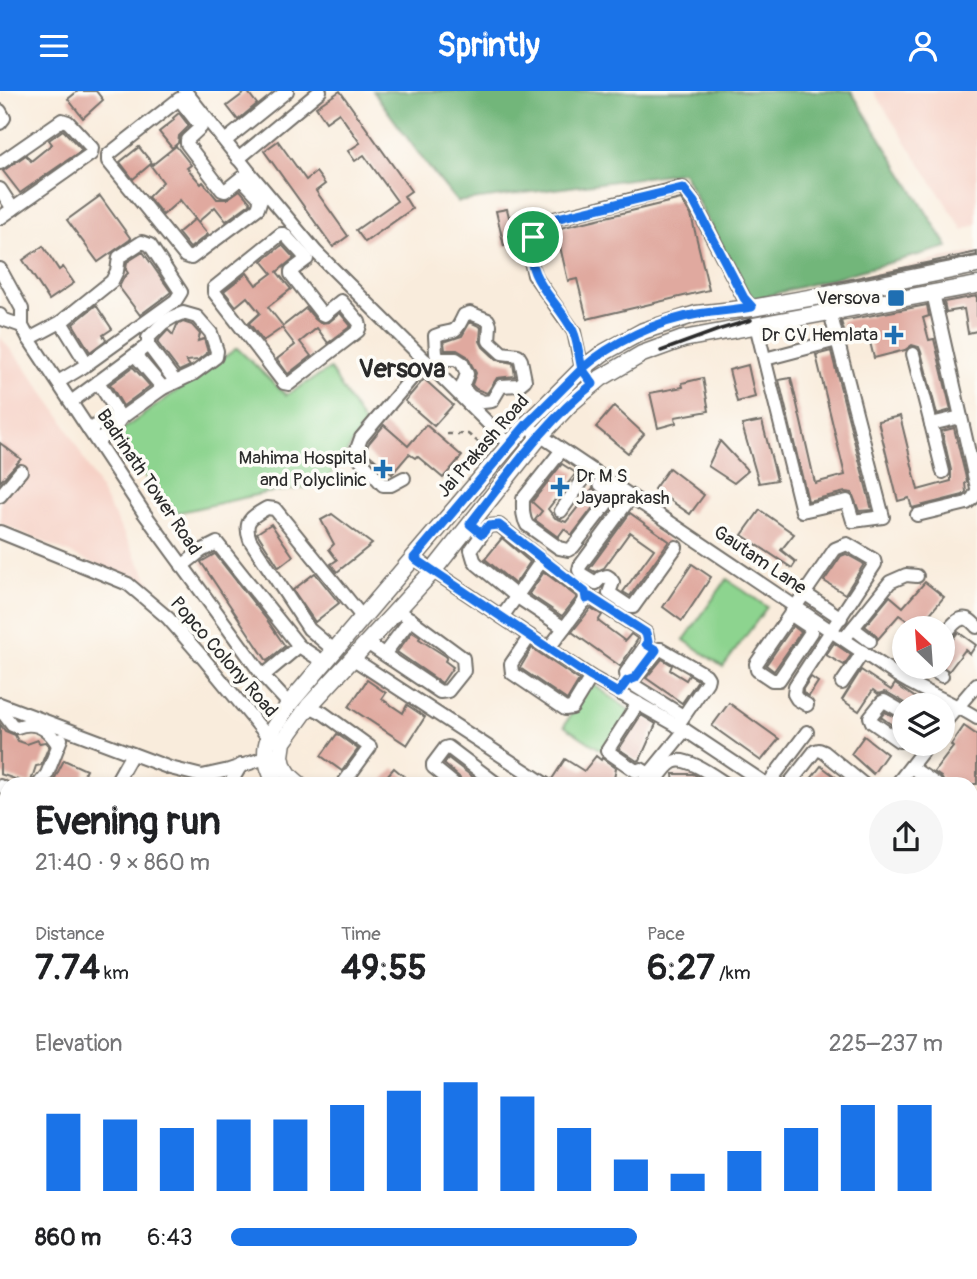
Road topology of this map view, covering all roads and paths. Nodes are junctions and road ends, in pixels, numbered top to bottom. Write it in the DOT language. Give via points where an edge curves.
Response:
graph roads {
  1 [pos="185,91"];
  2 [pos="287,91"];
  3 [pos="320,91"];
  4 [pos="0,111"];
  5 [pos="0,123"];
  6 [pos="204,124"];
  7 [pos="225,141"];
  8 [pos="238,159"];
  9 [pos="0,163"];
  10 [pos="245,175"];
  11 [pos="0,189"];
  12 [pos="13,209"];
  13 [pos="0,218"];
  14 [pos="312,256"];
  15 [pos="977,265"];
  16 [pos="0,269"];
  17 [pos="977,285"];
  18 [pos="355,291"];
  19 [pos="933,293"];
  20 [pos="341,302"];
  21 [pos="752,307"];
  22 [pos="830,312"];
  23 [pos="0,315"];
  24 [pos="61,322"];
  25 [pos="757,325"];
  26 [pos="22,326"];
  27 [pos="29,339"];
  28 [pos="837,340"];
  29 [pos="148,345"];
  30 [pos="913,354"];
  31 [pos="135,355"];
  32 [pos="765,359"];
  33 [pos="426,362"];
  34 [pos="87,364"];
  35 [pos="582,369"];
  36 [pos="176,381"];
  37 [pos="58,382"];
  38 [pos="98,382"];
  39 [pos="593,384"];
  40 [pos="163,389"];
  41 [pos="470,400"];
  42 [pos="71,402"];
  43 [pos="961,417"];
  44 [pos="121,418"];
  45 [pos="527,424"];
  46 [pos="931,424"];
  47 [pos="89,430"];
  48 [pos="447,434"];
  49 [pos="538,438"];
  50 [pos="97,441"];
  51 [pos="510,445"];
  52 [pos="558,455"];
  53 [pos="499,459"];
  54 [pos="21,471"];
  55 [pos="588,472"];
  56 [pos="943,472"];
  57 [pos="404,478"];
  58 [pos="977,489"];
  59 [pos="0,496"];
  60 [pos="631,497"];
  61 [pos="561,511"];
  62 [pos="918,515"];
  63 [pos="476,529"];
  64 [pos="0,532"];
  65 [pos="676,547"];
  66 [pos="414,558"];
  67 [pos="542,559"];
  68 [pos="182,566"];
  69 [pos="433,571"];
  70 [pos="917,576"];
  71 [pos="804,593"];
  72 [pos="516,596"];
  73 [pos="586,599"];
  74 [pos="792,610"];
  75 [pos="405,614"];
  76 [pos="502,617"];
  77 [pos="363,618"];
  78 [pos="841,618"];
  79 [pos="956,622"];
  80 [pos="977,627"];
  81 [pos="564,628"];
  82 [pos="853,628"];
  83 [pos="832,632"];
  84 [pos="530,636"];
  85 [pos="844,639"];
  86 [pos="367,643"];
  87 [pos="299,646"];
  88 [pos="867,646"];
  89 [pos="651,647"];
  90 [pos="549,648"];
  91 [pos="384,653"];
  92 [pos="330,657"];
  93 [pos="352,658"];
  94 [pos="263,676"];
  95 [pos="591,677"];
  96 [pos="912,679"];
  97 [pos="627,681"];
  98 [pos="842,683"];
  99 [pos="909,683"];
  100 [pos="977,684"];
  101 [pos="618,693"];
  102 [pos="638,703"];
  103 [pos="0,704"];
  104 [pos="289,704"];
  105 [pos="807,705"];
  106 [pos="309,706"];
  107 [pos="892,706"];
  108 [pos="958,706"];
  109 [pos="955,710"];
  110 [pos="0,713"];
  111 [pos="977,718"];
  112 [pos="682,724"];
  113 [pos="65,729"];
  114 [pos="807,732"];
  115 [pos="892,736"];
  116 [pos="58,745"];
  117 [pos="274,748"];
  118 [pos="132,754"];
  119 [pos="919,756"];
  120 [pos="241,765"];
  121 [pos="741,767"];
  122 [pos="911,767"];
  123 [pos="45,777"];
  124 [pos="119,777"];
  125 [pos="234,777"];
  126 [pos="272,777"];
  127 [pos="291,777"];
  128 [pos="348,777"];
  129 [pos="445,777"];
  130 [pos="488,777"];
  131 [pos="533,777"];
  132 [pos="649,777"];
  133 [pos="714,777"];
  134 [pos="736,777"];
  135 [pos="756,777"];
  136 [pos="772,777"];
  137 [pos="795,777"];
  138 [pos="854,777"];
  139 [pos="903,777"];
  140 [pos="926,777"];
  1 -- 6 [label="street"];
  2 -- 7 [label="street"];
  3 -- 8 [label="street"];
  4 -- 5 [label="street" via="4,118"];
  6 -- 7 [label="street"];
  6 -- 10 [label="street" via="186,142 222,190"];
  6 -- 10 [label="street" via="179,99 108,155 108,161 191,258 258,208 260,198"];
  7 -- 8 [label="street"];
  8 -- 10 [label="street"];
  9 -- 12 [label="street" via="62,120 92,148 91,154"];
  10 -- 14 [label="street"];
  11 -- 12 [label="street"];
  12 -- 13 [label="street"];
  14 -- 18 [label="street"];
  14 -- 20 [label="street" via="291,274 322,314"];
  14 -- 20 [label="street" via="281,234 214,292 289,384 358,331 359,321"];
  15 -- 21 [label="main road, Jai Prakash Road"];
  16 -- 26 [label="street, Badrinath Tower Road" via="22,309"];
  17 -- 19 [label="main road, Jai Prakash Road"];
  18 -- 20 [label="street"];
  18 -- 33 [label="street"];
  19 -- 22 [label="main road, Jai Prakash Road"];
  19 -- 43 [label="street"];
  21 -- 35 [label="main road, Jai Prakash Road" via="696,314 643,331"];
  21 -- 35 [label="street" via="683,188 550,220 537,228 531,243 534,275 573,332"];
  22 -- 25 [label="main road, Jai Prakash Road"];
  22 -- 28 [label="street"];
  23 -- 26 [label="street"];
  24 -- 27 [label="street"];
  24 -- 34 [label="street"];
  24 -- 34 [label="street" via="112,281 119,257 142,242 150,245 181,292"];
  25 -- 32 [label="street"];
  25 -- 39 [label="main road, Jai Prakash Road" via="664,345"];
  26 -- 27 [label="street, Badrinath Tower Road"];
  27 -- 37 [label="street, Badrinath Tower Road"];
  28 -- 32 [label="street"];
  28 -- 32 [label="street" via="883,517 853,521 847,501 802,511"];
  29 -- 31 [label="street"];
  29 -- 36 [label="street"];
  29 -- 36 [label="street" via="148,338 163,323 183,313 205,324 216,357"];
  30 -- 46 [label="street"];
  31 -- 38 [label="street"];
  31 -- 40 [label="street"];
  33 -- 41 [label="street"];
  33 -- 57 [label="street" via="361,438 357,449 383,485"];
  34 -- 37 [label="street"];
  35 -- 39 [label="street"];
  35 -- 45 [label="main road, Jai Prakash Road"];
  36 -- 40 [label="street"];
  37 -- 42 [label="street, Badrinath Tower Road"];
  38 -- 42 [label="street"];
  38 -- 44 [label="street"];
  39 -- 49 [label="main road, Jai Prakash Road"];
  40 -- 44 [label="street"];
  41 -- 41 [label="street" via="492,401 501,386 525,380 517,355 502,353 489,341 488,320 470,313 452,332 435,336 438,359 462,363 467,374 462,387"];
  41 -- 51 [label="street"];
  42 -- 47 [label="street, Badrinath Tower Road"];
  43 -- 46 [label="street"];
  43 -- 58 [label="street"];
  44 -- 47 [label="street" via="105,420"];
  44 -- 50 [label="street"];
  45 -- 49 [label="street, Gautam Lane"];
  45 -- 51 [label="main road, Jai Prakash Road"];
  46 -- 56 [label="street"];
  47 -- 50 [label="street, Badrinath Tower Road"];
  48 -- 53 [label="path" via="468,434"];
  49 -- 52 [label="street"];
  49 -- 55 [label="street, Gautam Lane"];
  49 -- 63 [label="main road, Jai Prakash Road"];
  50 -- 68 [label="street, Badrinath Tower Road"];
  51 -- 53 [label="main road, Jai Prakash Road"];
  52 -- 55 [label="street"];
  52 -- 55 [label="street" via="523,499 523,515 527,525 559,548 573,547 610,499 610,493"];
  53 -- 66 [label="main road, Jai Prakash Road"];
  54 -- 59 [label="street"];
  55 -- 60 [label="street, Gautam Lane"];
  55 -- 61 [label="street"];
  58 -- 62 [label="street" via="967,503"];
  60 -- 65 [label="street" via="580,566 581,574 596,583 607,576 613,582 609,593 632,607"];
  60 -- 74 [label="street, Gautam Lane"];
  63 -- 67 [label="street" via="499,525"];
  63 -- 69 [label="main road, Jai Prakash Road"];
  63 -- 72 [label="street" via="471,550 474,560"];
  64 -- 117 [label="street, Popco Colony Road" via="128,584 168,618"];
  66 -- 69 [label="street"];
  66 -- 77 [label="main road, Jai Prakash Road"];
  67 -- 72 [label="street"];
  67 -- 73 [label="street" via="585,592"];
  68 -- 87 [label="street" via="217,543"];
  68 -- 94 [label="street, Badrinath Tower Road"];
  69 -- 75 [label="main road, Jai Prakash Road"];
  69 -- 76 [label="street"];
  70 -- 82 [label="street" via="890,582"];
  71 -- 74 [label="street"];
  71 -- 78 [label="street"];
  71 -- 78 [label="street" via="840,546 847,544 874,560"];
  72 -- 76 [label="street"];
  72 -- 81 [label="street"];
  73 -- 81 [label="street"];
  73 -- 89 [label="street" via="590,597 646,633"];
  74 -- 74 [label="street" via="755,664 772,680 779,680 811,632"];
  74 -- 83 [label="street, Gautam Lane"];
  75 -- 86 [label="main road, Jai Prakash Road"];
  75 -- 91 [label="street"];
  75 -- 91 [label="street" via="463,658 464,671 448,691 440,692"];
  76 -- 84 [label="street"];
  77 -- 92 [label="main road, Jai Prakash Road"];
  77 -- 92 [label="street" via="275,509 267,508 250,519 250,540"];
  78 -- 83 [label="street"];
  79 -- 80 [label="street" via="967,619"];
  81 -- 90 [label="street"];
  82 -- 85 [label="street"];
  82 -- 88 [label="street"];
  83 -- 85 [label="street, Gautam Lane"];
  83 -- 105 [label="street" via="795,686 797,699"];
  84 -- 90 [label="street"];
  84 -- 95 [label="street" via="511,664 512,673 565,709 572,708"];
  85 -- 88 [label="street, Gautam Lane"];
  86 -- 91 [label="street"];
  86 -- 93 [label="main road, Jai Prakash Road"];
  87 -- 92 [label="street"];
  87 -- 94 [label="street"];
  88 -- 98 [label="street"];
  88 -- 99 [label="street, Gautam Lane"];
  89 -- 97 [label="street" via="626,673"];
  89 -- 112 [label="street" via="708,678"];
  90 -- 95 [label="street"];
  92 -- 104 [label="main road, Jai Prakash Road"];
  93 -- 106 [label="main road, Jai Prakash Road"];
  93 -- 131 [label="street"];
  94 -- 104 [label="street, Badrinath Tower Road"];
  95 -- 101 [label="street"];
  96 -- 99 [label="street"];
  97 -- 101 [label="street"];
  97 -- 112 [label="street"];
  99 -- 108 [label="street, Gautam Lane"];
  100 -- 108 [label="street"];
  101 -- 102 [label="street"];
  102 -- 112 [label="street"];
  102 -- 132 [label="street" via="607,750"];
  103 -- 113 [label="street"];
  104 -- 117 [label="main road, Jai Prakash Road"];
  106 -- 117 [label="main road, Jai Prakash Road"];
  106 -- 128 [label="street" via="370,747"];
  107 -- 115 [label="street" via="881,702 870,717"];
  108 -- 109 [label="street"];
  108 -- 111 [label="street, Gautam Lane"];
  110 -- 116 [label="street" via="17,727 38,726 51,733"];
  112 -- 121 [label="street"];
  112 -- 132 [label="street"];
  113 -- 116 [label="street"];
  113 -- 118 [label="street"];
  114 -- 136 [label="street"];
  116 -- 123 [label="street"];
  117 -- 120 [label="street"];
  117 -- 126 [label="main road"];
  117 -- 127 [label="main road"];
  118 -- 120 [label="street" via="202,776"];
  118 -- 124 [label="street"];
  119 -- 122 [label="street"];
  120 -- 125 [label="street"];
  121 -- 134 [label="street"];
  121 -- 135 [label="street"];
  122 -- 139 [label="street"];
  122 -- 140 [label="street"];
  129 -- 130 [label="street" via="433,764 448,747"];
  132 -- 133 [label="street" via="680,760"];
  137 -- 138 [label="street" via="819,750"];
}
